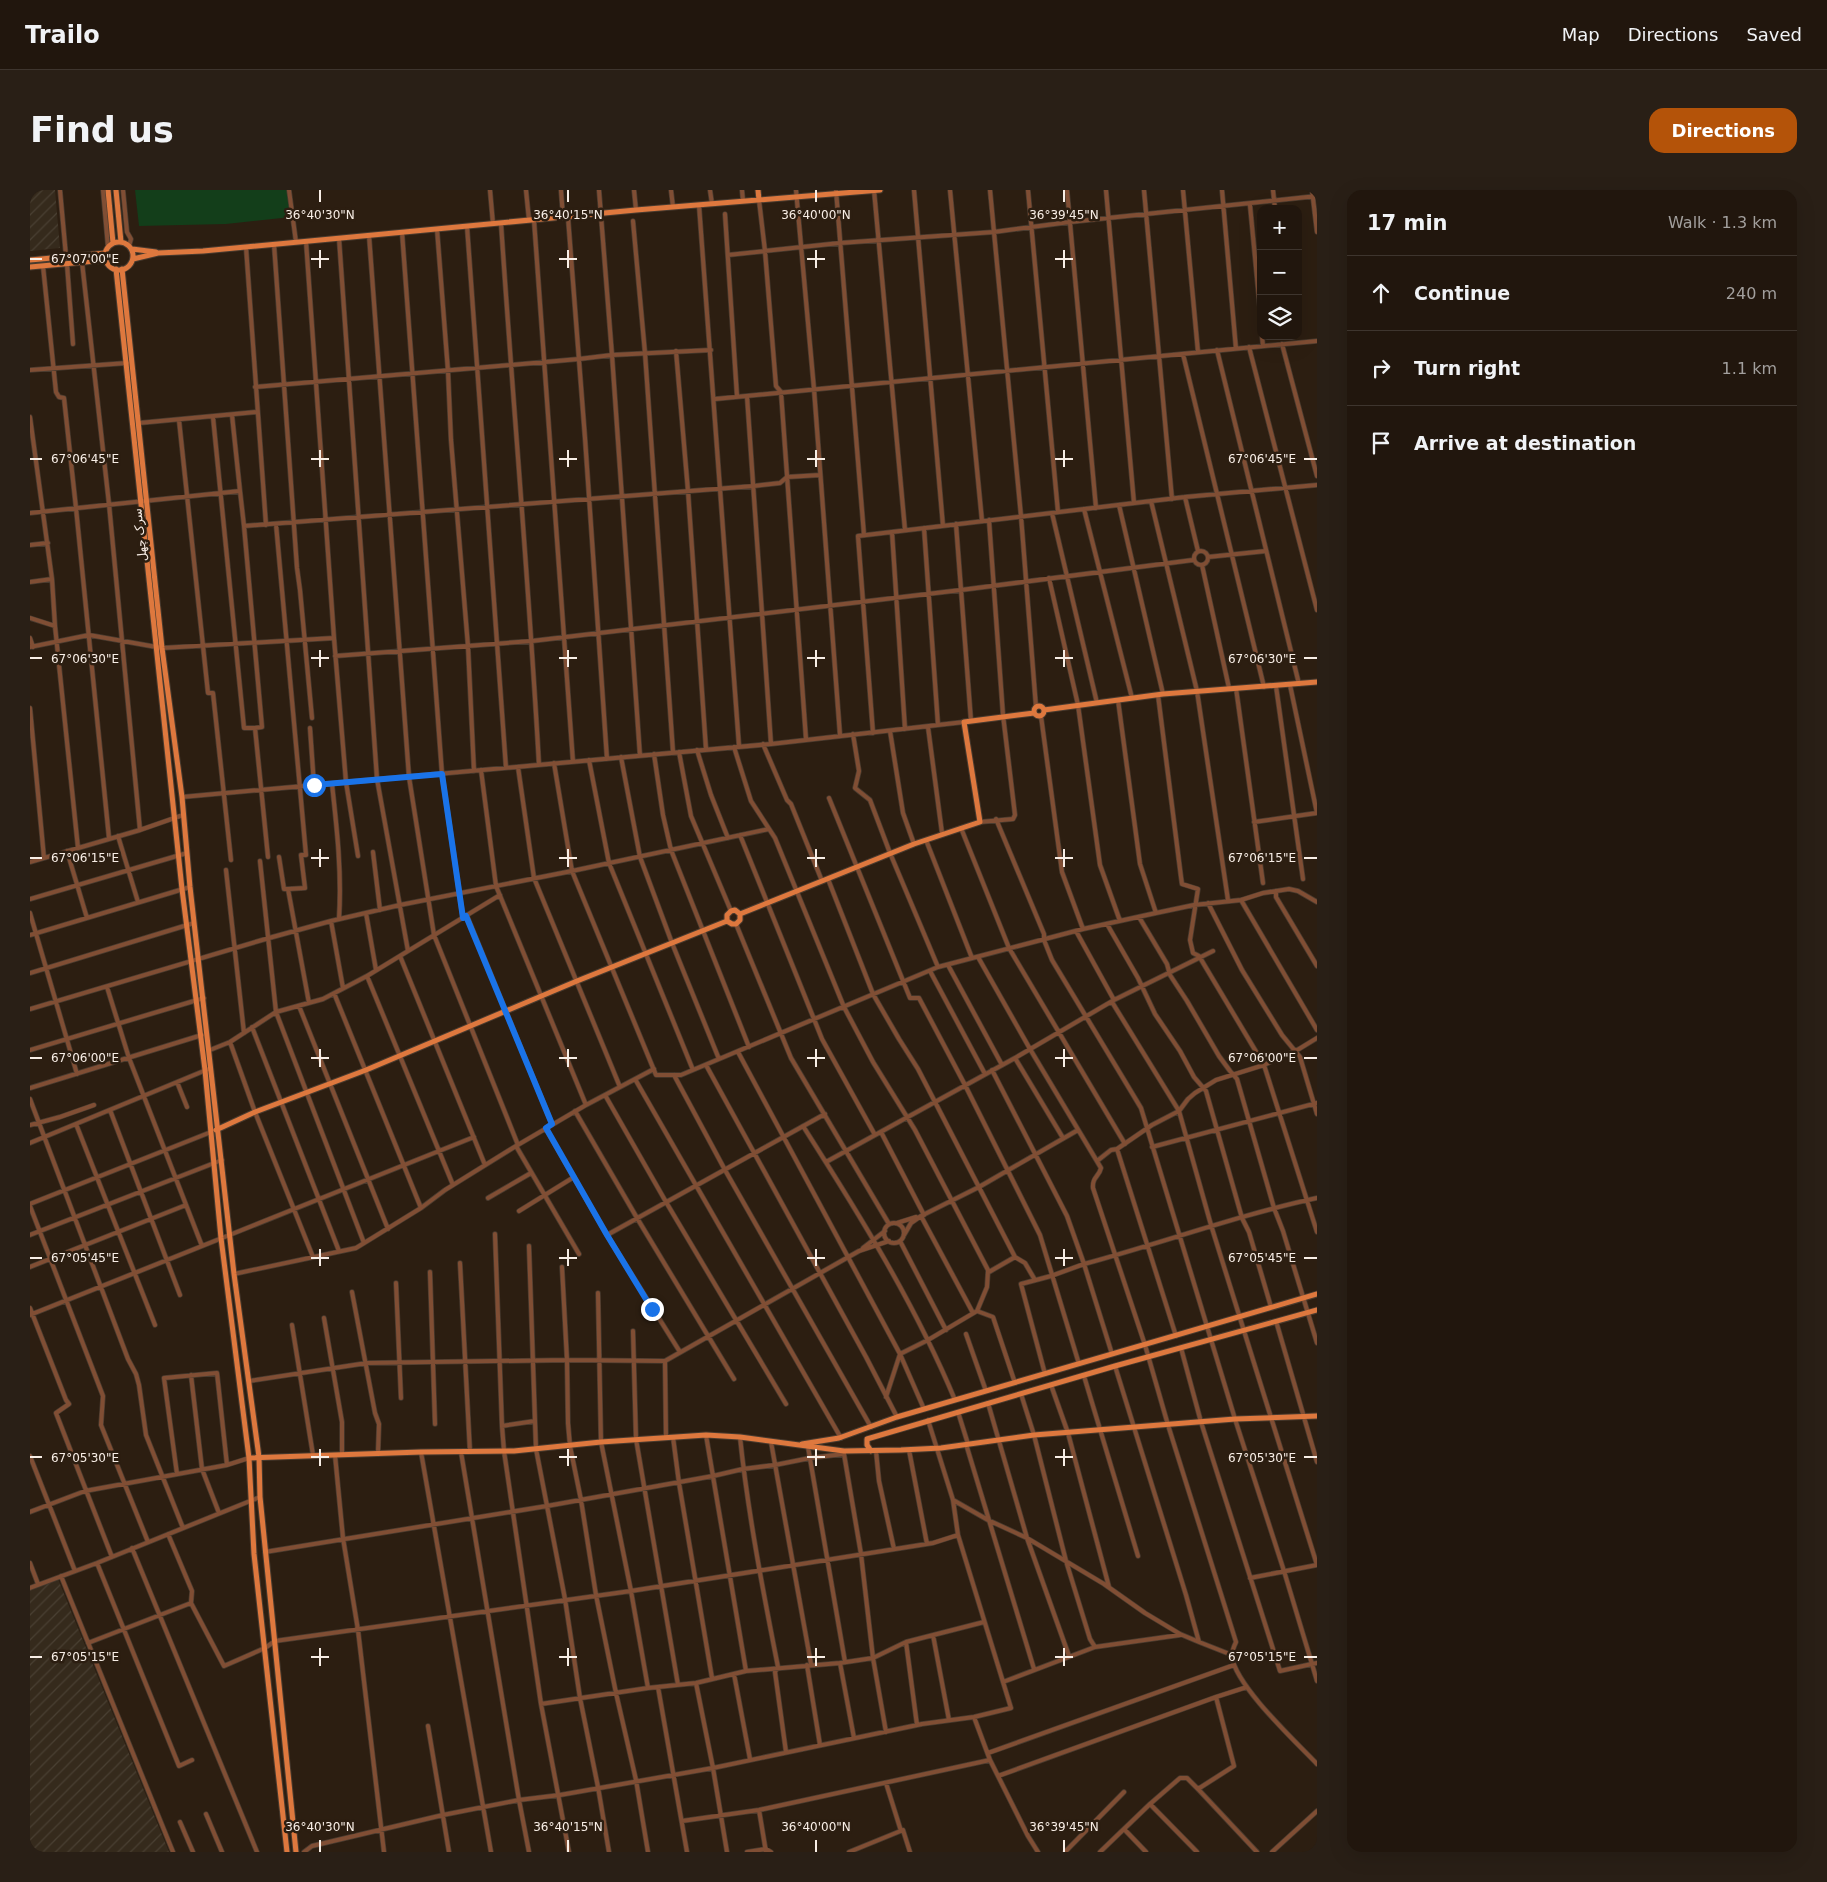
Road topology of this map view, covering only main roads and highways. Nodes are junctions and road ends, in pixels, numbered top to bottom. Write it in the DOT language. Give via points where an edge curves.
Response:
graph roads {
  1 [pos="108,190"];
  2 [pos="116,190"];
  3 [pos="758,190"];
  4 [pos="874,190"];
  5 [pos="880,190"];
  6 [pos="836,192"];
  7 [pos="759,200"];
  8 [pos="121,242"];
  9 [pos="114,243"];
  10 [pos="130,248"];
  11 [pos="106,253"];
  12 [pos="158,253"];
  13 [pos="133,259"];
  14 [pos="30,260"];
  15 [pos="106,260"];
  16 [pos="30,267"];
  17 [pos="119,269"];
  18 [pos="144,500"];
  19 [pos="159,648"];
  20 [pos="1317,682"];
  21 [pos="1035,710"];
  22 [pos="1044,710"];
  23 [pos="740,914"];
  24 [pos="727,921"];
  25 [pos="218,1129"];
  26 [pos="211,1132"];
  27 [pos="1317,1294"];
  28 [pos="1317,1310"];
  29 [pos="1317,1416"];
  30 [pos="796,1445"];
  31 [pos="873,1451"];
  32 [pos="259,1457"];
  33 [pos="249,1458"];
  34 [pos="287,1852"];
  35 [pos="296,1852"];
  1 -- 9 [label="main road"];
  2 -- 8 [label="main road"];
  3 -- 7 [label="main road"];
  4 -- 5 [label="main road"];
  4 -- 6 [label="main road"];
  6 -- 7 [label="main road"];
  7 -- 12 [label="main road"];
  8 -- 9 [label="main road"];
  8 -- 10 [label="main road"];
  9 -- 11 [label="main road"];
  10 -- 12 [label="main road"];
  10 -- 13 [label="main road"];
  11 -- 14 [label="main road"];
  11 -- 15 [label="main road"];
  12 -- 13 [label="main road"];
  13 -- 17 [label="main road" via="129,266"];
  15 -- 16 [label="main road"];
  15 -- 17 [label="main road"];
  17 -- 18 [label="main road" via="126,363"];
  17 -- 18 [label="main road, سرک چهل" via="139,424"];
  18 -- 19 [label="main road, سرک چهل"];
  19 -- 25 [label="main road, سرک چهل" via="182,797"];
  19 -- 26 [label="main road" via="174,818"];
  20 -- 22 [label="main road" via="1161,694"];
  21 -- 22 [label="main road" via="1041,707"];
  21 -- 22 [label="main road" via="1037,716 1041,716"];
  21 -- 23 [label="main road" via="964,722 980,822 942,833"];
  23 -- 24 [label="main road" via="736,924"];
  23 -- 24 [label="main road" via="731,911"];
  24 -- 25 [label="main road"];
  25 -- 26 [label="main road"];
  25 -- 32 [label="main road, سرک چهل"];
  26 -- 33 [label="main road"];
  27 -- 30 [label="main road" via="897,1417 841,1438"];
  28 -- 31 [label="main road" via="867,1439 866,1445"];
  29 -- 31 [label="main road" via="1235,1419 1034,1435 936,1448"];
  30 -- 31 [label="main road" via="844,1452"];
  30 -- 32 [label="main road" via="706,1435 504,1451"];
  32 -- 33 [label="main road"];
  32 -- 35 [label="main road, سرک چهل" via="265,1552"];
  33 -- 34 [label="main road" via="254,1554"];
}
